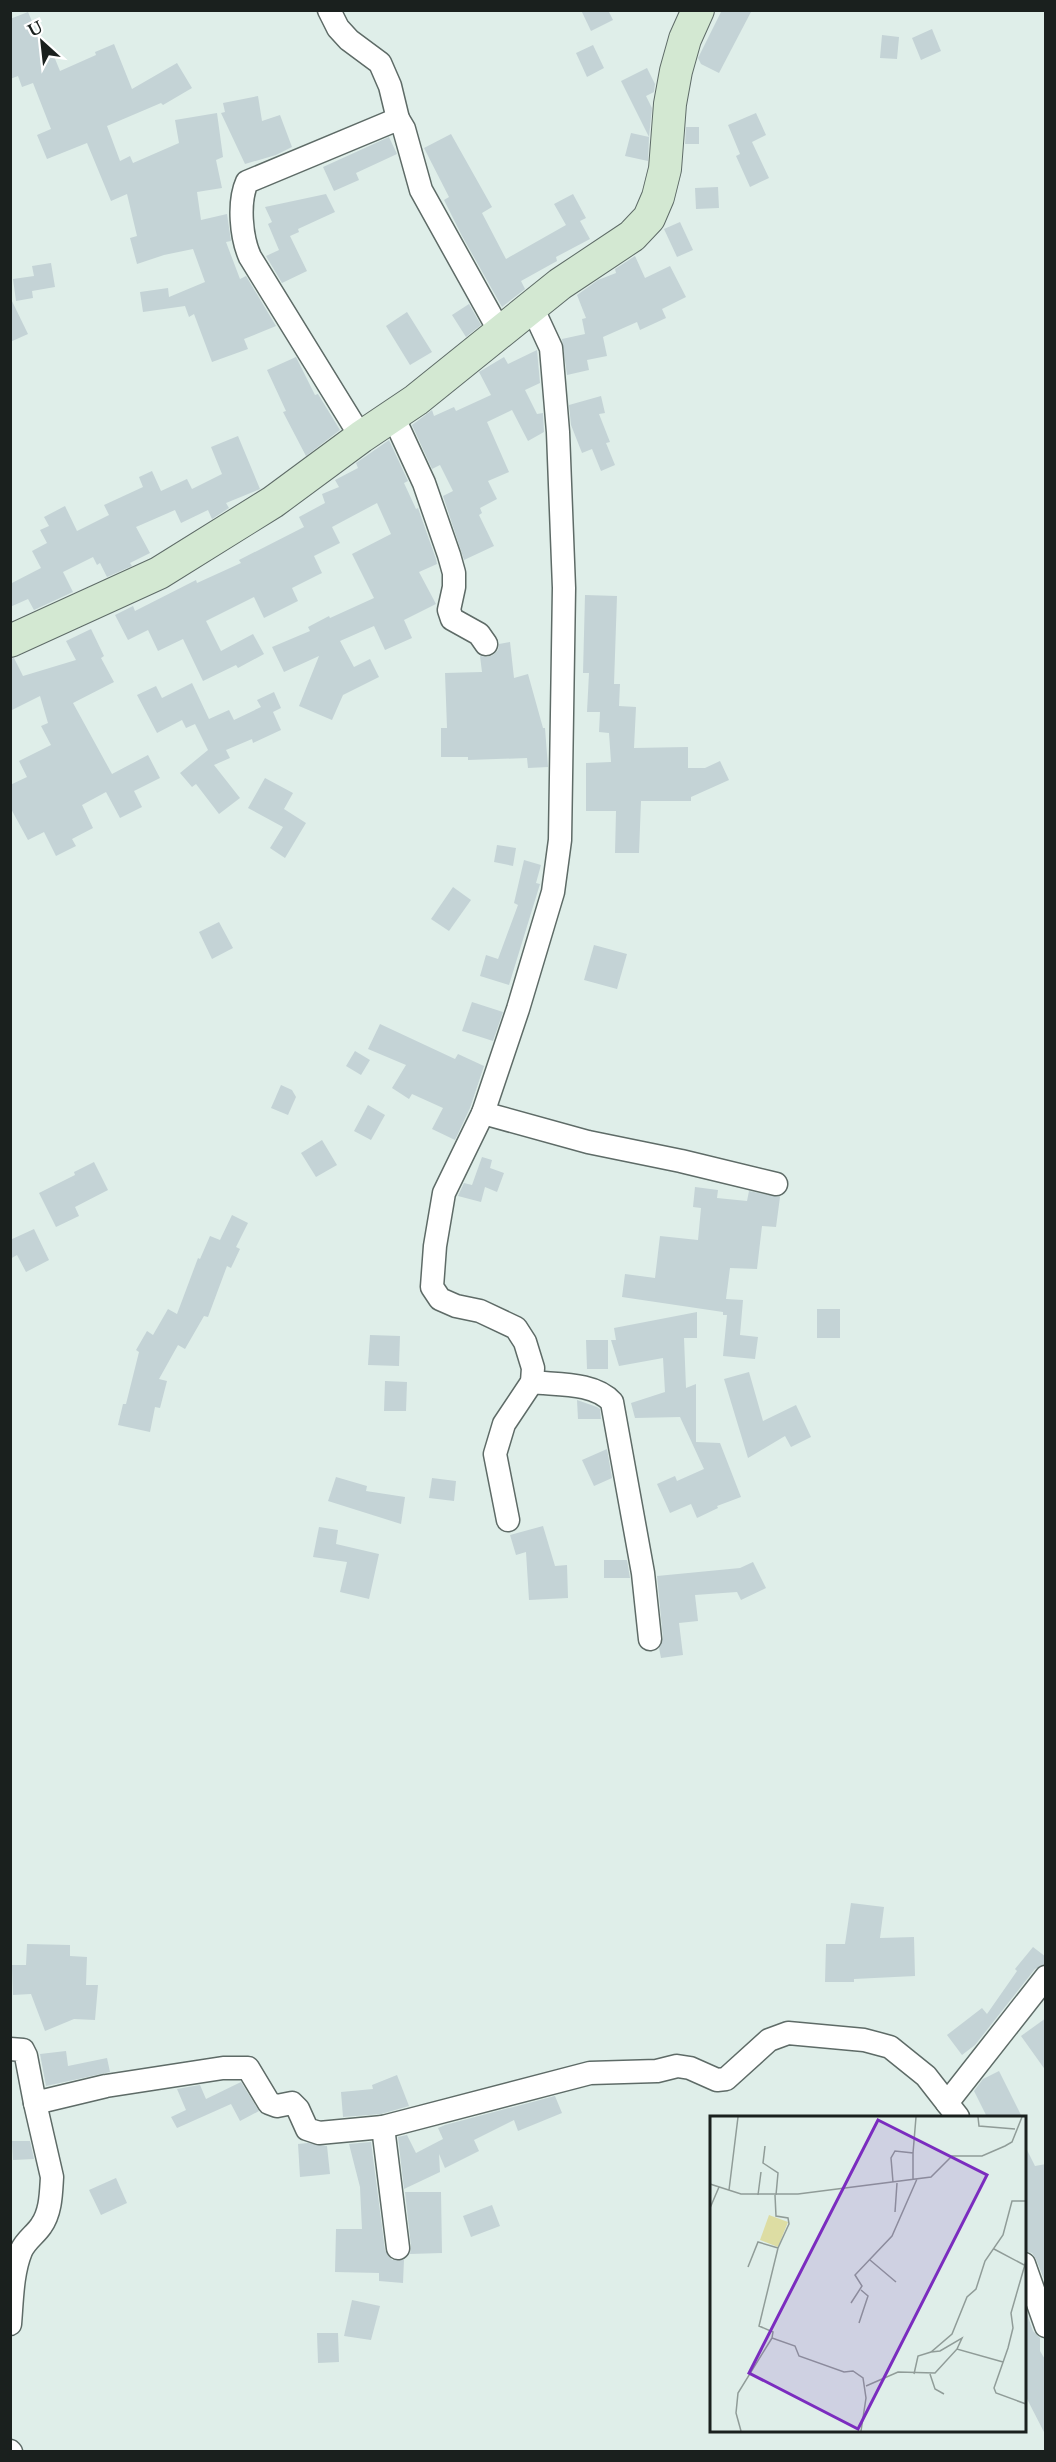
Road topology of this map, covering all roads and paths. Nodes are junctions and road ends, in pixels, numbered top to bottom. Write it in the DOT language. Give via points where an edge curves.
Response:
graph roads {
  1 [pos="329,10"];
  2 [pos="698,10"];
  3 [pos="398,119"];
  4 [pos="532,307"];
  5 [pos="500,332"];
  6 [pos="393,416"];
  7 [pos="360,437"];
  8 [pos="10,641"];
  9 [pos="486,644"];
  10 [pos="483,1113"];
  11 [pos="776,1184"];
  12 [pos="532,1382"];
  13 [pos="508,1520"];
  14 [pos="650,1640"];
  15 [pos="1046,1977"];
  16 [pos="10,2049"];
  17 [pos="35,2103"];
  18 [pos="953,2110"];
  19 [pos="382,2127"];
  20 [pos="398,2248"];
  21 [pos="1026,2270"];
  22 [pos="10,2324"];
  23 [pos="1046,2326"];
  1 -- 3 [label="street" via="349,40 380,63"];
  2 -- 4 [label="main road" via="676,71 665,169 649,219 632,236"];
  3 -- 5 [label="street" via="421,190"];
  3 -- 7 [label="street" via="252,179 245,186 244,244"];
  4 -- 5 [label="main road"];
  4 -- 10 [label="street" via="551,348 558,432 564,588 560,840 553,892"];
  5 -- 6 [label="main road"];
  6 -- 7 [label="main road"];
  6 -- 9 [label="street" via="424,483 454,573 449,610 453,619 479,634"];
  7 -- 8 [label="main road" via="273,502 159,573"];
  10 -- 11 [label="street" via="588,1142"];
  10 -- 12 [label="street" via="444,1193 432,1287 440,1299 480,1311 516,1328 533,1368"];
  12 -- 13 [label="street" via="504,1424 495,1455"];
  12 -- 14 [label="street" via="586,1388 612,1402 643,1573"];
  15 -- 18 [label="street"];
  16 -- 17 [label="street" via="22,2050 26,2056"];
  17 -- 19 [label="street" via="106,2086 224,2068 248,2068 268,2103 292,2103 307,2129 319,2133"];
  17 -- 22 [label="street" via="52,2177 51,2188 45,2219 18,2260"];
  18 -- 19 [label="street" via="926,2076 890,2047 864,2040 788,2034 769,2040 726,2079 717,2080 677,2066 657,2071 590,2073"];
  19 -- 20 [label="street"];
  21 -- 23 [label="street"];
}
